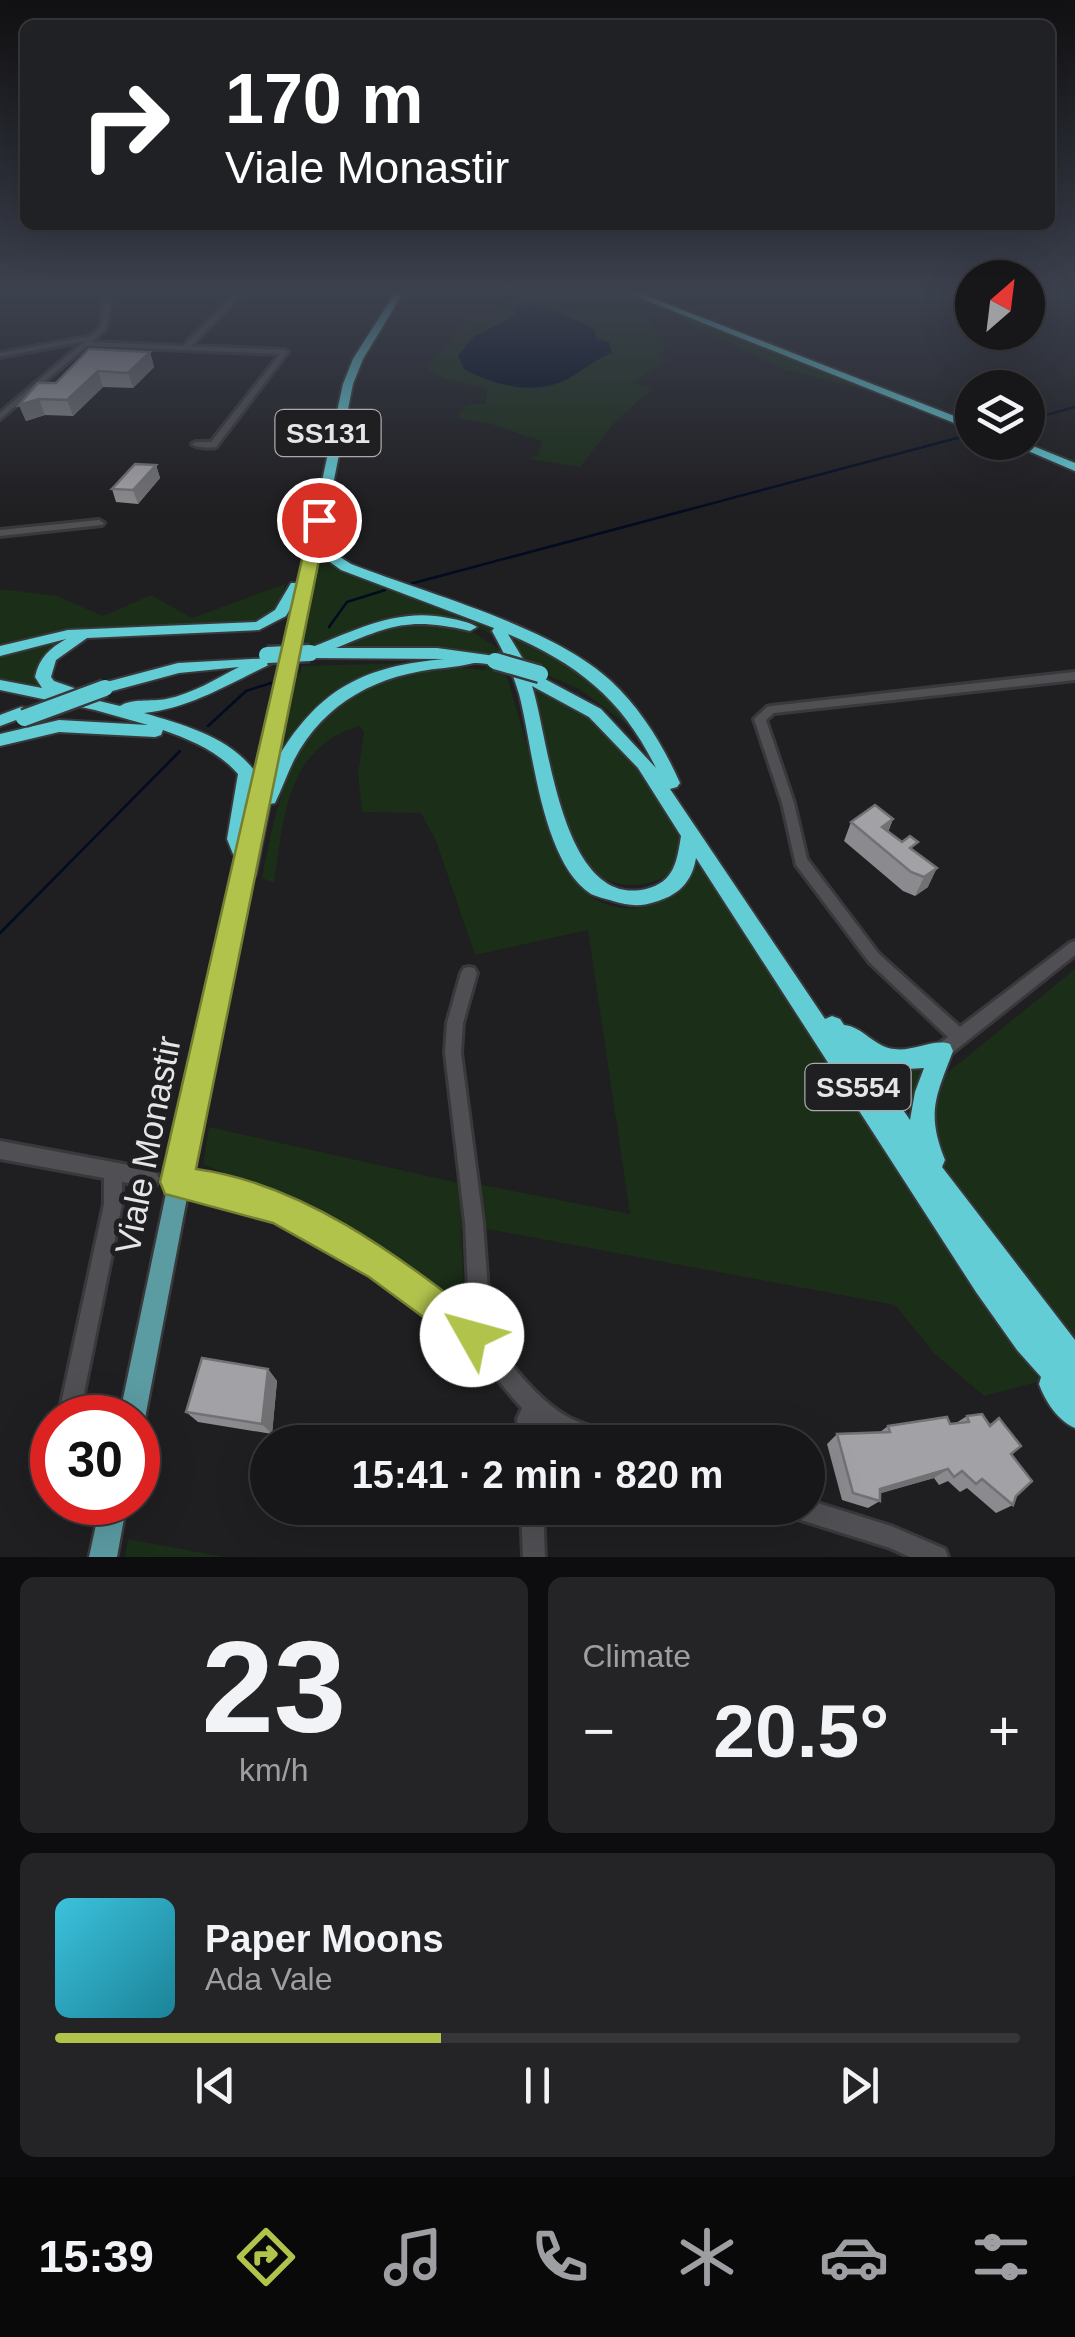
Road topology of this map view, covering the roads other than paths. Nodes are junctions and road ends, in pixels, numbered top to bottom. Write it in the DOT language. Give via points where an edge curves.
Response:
graph roads {
  1 [pos="60,366"];
  2 [pos="274,366"];
  3 [pos="349,366"];
  4 [pos="357,366"];
  5 [pos="821,366"];
  6 [pos="0,416"];
  7 [pos="955,418"];
  8 [pos="196,444"];
  9 [pos="1045,451"];
  10 [pos="1045,454"];
  11 [pos="1075,465"];
  12 [pos="319,520"];
  13 [pos="100,522"];
  14 [pos="0,533"];
  15 [pos="296,586"];
  16 [pos="495,626"];
  17 [pos="95,632"];
  18 [pos="0,651"];
  19 [pos="312,656"];
  20 [pos="270,659"];
  21 [pos="468,661"];
  22 [pos="496,664"];
  23 [pos="1075,676"];
  24 [pos="538,678"];
  25 [pos="0,686"];
  26 [pos="0,725"];
  27 [pos="195,734"];
  28 [pos="0,740"];
  29 [pos="539,753"];
  30 [pos="671,783"];
  31 [pos="690,834"];
  32 [pos="246,849"];
  33 [pos="238,888"];
  34 [pos="1075,947"];
  35 [pos="469,974"];
  36 [pos="828,1020"];
  37 [pos="950,1044"];
  38 [pos="0,1150"];
  39 [pos="113,1174"];
  40 [pos="150,1178"];
  41 [pos="177,1182"];
  42 [pos="941,1187"];
  43 [pos="472,1335"];
  44 [pos="1027,1340"];
  45 [pos="1075,1363"];
  46 [pos="1075,1394"];
  47 [pos="73,1395"];
  48 [pos="136,1395"];
  49 [pos="536,1405"];
  50 [pos="1075,1413"];
  51 [pos="528,1425"];
  52 [pos="564,1425"];
  53 [pos="825,1517"];
  54 [pos="109,1525"];
  55 [pos="533,1525"];
  56 [pos="103,1557"];
  57 [pos="534,1557"];
  58 [pos="937,1557"];
  1 -- 6 [label="street"];
  2 -- 8 [label="street" via="213,445"];
  3 -- 15 [label="highway, SS131" via="338,383"];
  4 -- 12 [label="highway, SS131"];
  5 -- 7 [label="highway"];
  9 -- 11 [label="highway"];
  10 -- 11 [label="highway"];
  12 -- 16 [label="highway" via="320,545 346,567"];
  12 -- 32 [label="highway, SS131"];
  13 -- 14 [label="street"];
  15 -- 17 [label="highway" via="281,613 259,626"];
  15 -- 32 [label="highway, SS131"];
  16 -- 29 [label="highway" via="518,659"];
  16 -- 30 [label="highway" via="597,677 652,746"];
  17 -- 18 [label="highway"];
  17 -- 20 [label="highway" via="50,656 43,677 48,685 152,709 179,704"];
  19 -- 20 [label="highway, SS554, bridge"];
  19 -- 21 [label="highway, SS554"];
  19 -- 22 [label="highway, SS554" via="437,653"];
  19 -- 29 [label="highway" via="398,617 484,632 501,646"];
  20 -- 26 [label="highway, SS554, bridge" via="178,668 103,685"];
  21 -- 22 [label="highway, SS554"];
  21 -- 32 [label="highway" via="386,671 331,700 282,770 260,838"];
  22 -- 24 [label="highway, SS554, bridge"];
  23 -- 37 [label="street" via="771,710 760,719 800,861"];
  24 -- 30 [label="highway, SS554" via="582,696 625,726"];
  24 -- 31 [label="highway, SS554" via="610,725"];
  25 -- 27 [label="highway"];
  27 -- 28 [label="highway" via="59,726"];
  27 -- 32 [label="highway" via="230,752 246,773 236,840"];
  29 -- 31 [label="highway" via="570,858 602,892 630,898 667,890 684,873"];
  30 -- 36 [label="highway, SS554"];
  31 -- 44 [label="highway, SS554"];
  32 -- 33 [label="highway, SS131"];
  33 -- 41 [label="main road, Viale Monastir"];
  34 -- 37 [label="street"];
  35 -- 43 [label="street" via="452,1053 474,1222 478,1291"];
  36 -- 37 [label="highway" via="886,1060 908,1061"];
  36 -- 42 [label="highway, SS554"];
  37 -- 42 [label="highway" via="920,1108 929,1155 944,1178"];
  38 -- 39 [label="street"];
  39 -- 40 [label="street"];
  39 -- 47 [label="street" via="113,1204"];
  41 -- 43 [label="street" via="280,1209 381,1264"];
  41 -- 48 [label="main road, Viale Monastir"];
  42 -- 45 [label="highway, SS554"];
  43 -- 49 [label="street"];
  44 -- 46 [label="highway, SS554"];
  44 -- 50 [label="highway"];
  49 -- 51 [label="street"];
  49 -- 52 [label="street"];
  53 -- 58 [label="street"];
  54 -- 56 [label="main road"];
  55 -- 57 [label="street"];
}
